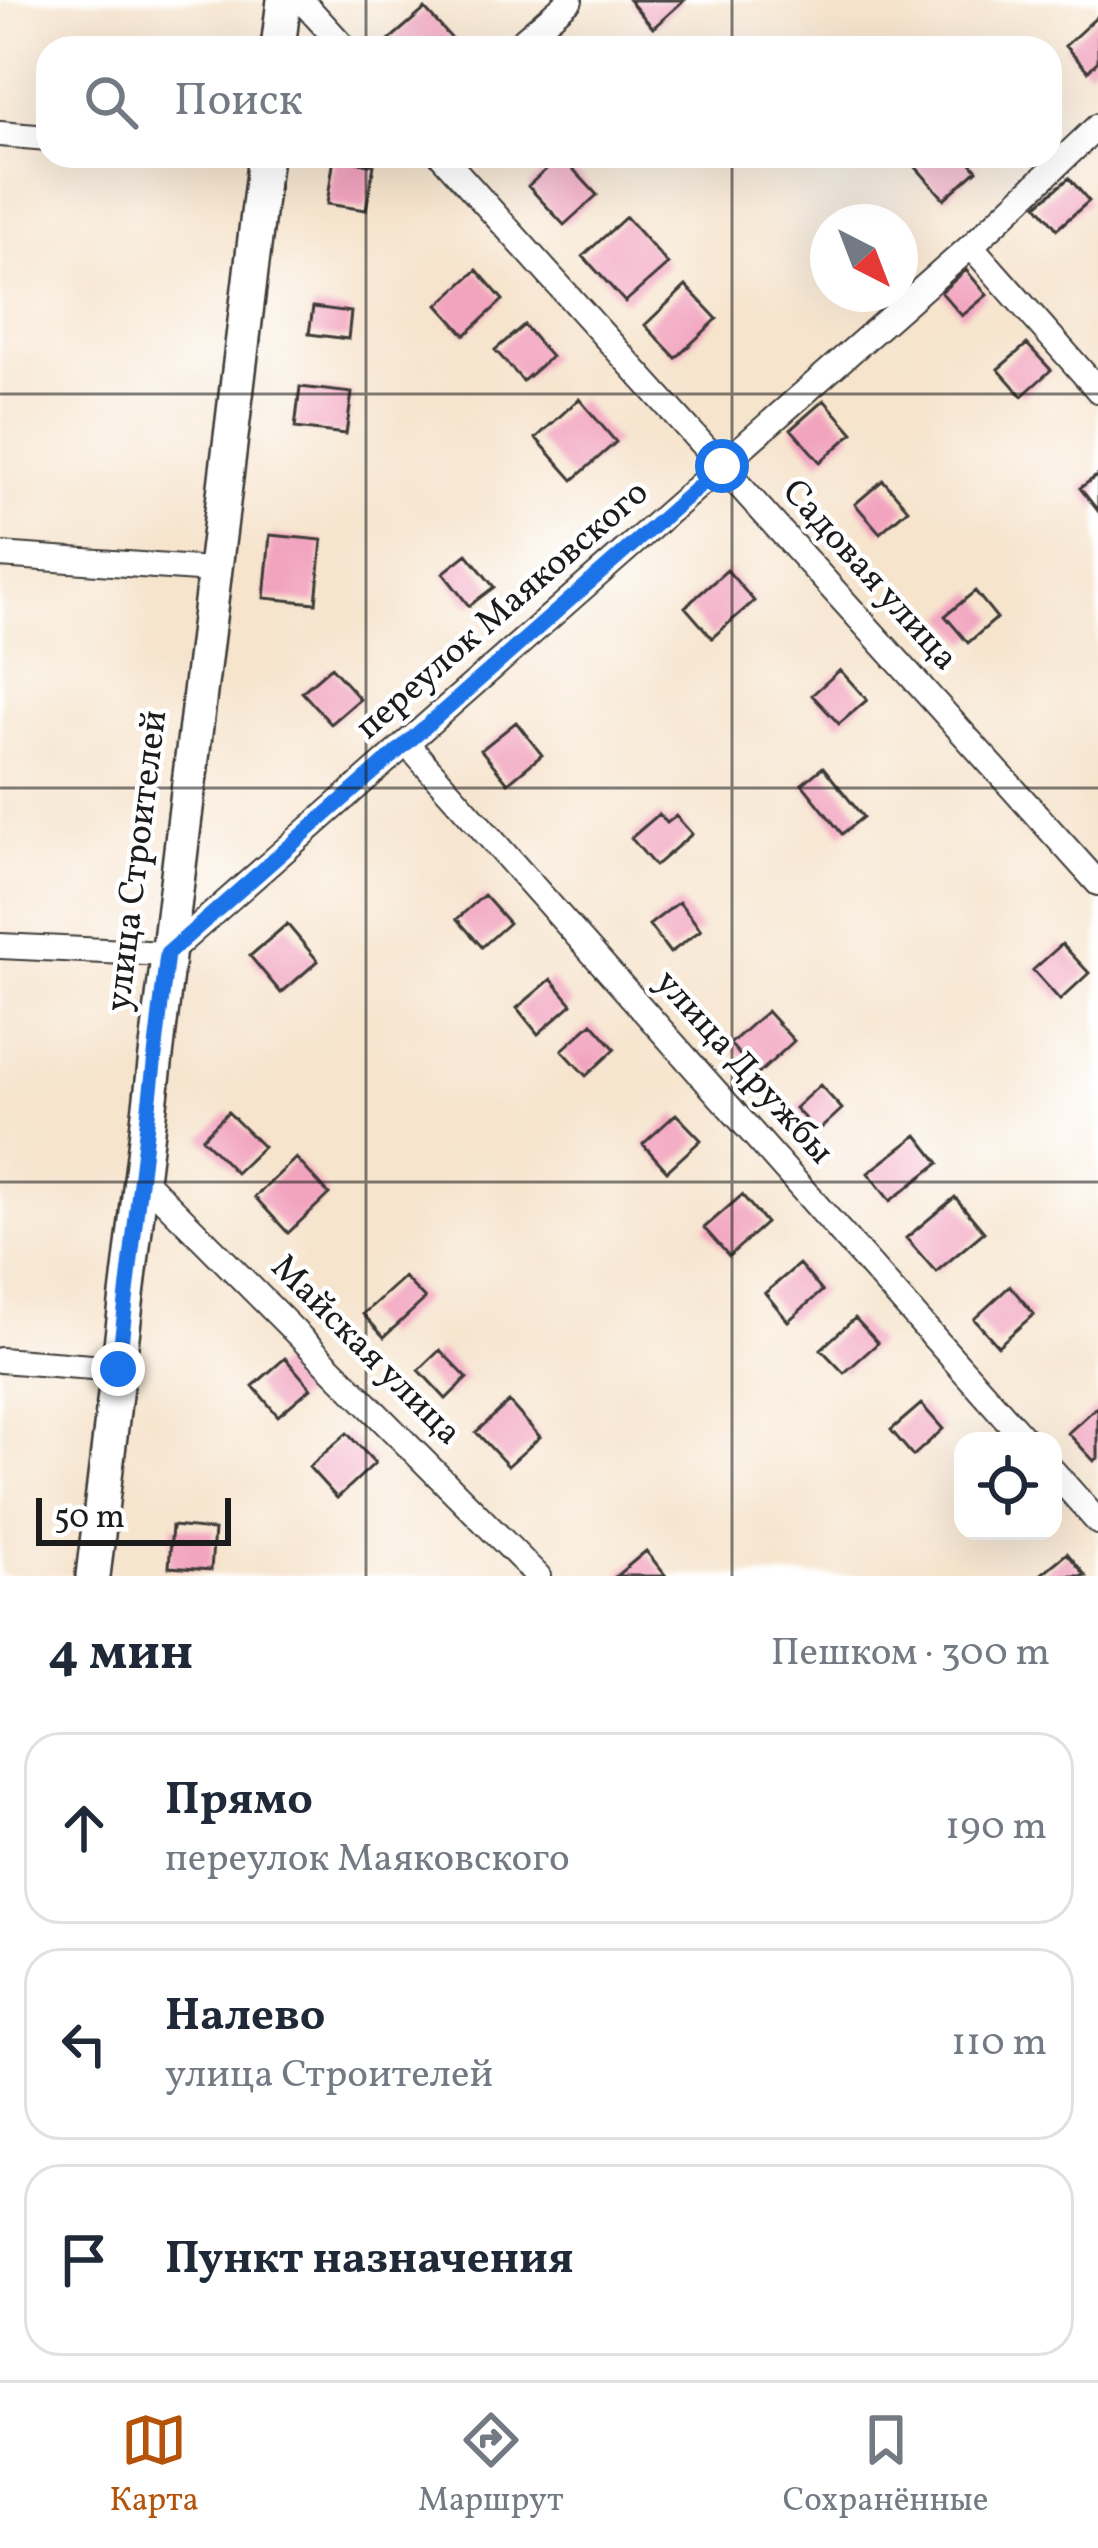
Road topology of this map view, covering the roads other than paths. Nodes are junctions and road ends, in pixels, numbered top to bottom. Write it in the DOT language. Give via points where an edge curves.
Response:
graph roads {
  1 [pos="284,0"];
  2 [pos="302,0"];
  3 [pos="570,0"];
  4 [pos="280,36"];
  5 [pos="334,36"];
  6 [pos="528,36"];
  7 [pos="1098,126"];
  8 [pos="0,134"];
  9 [pos="36,137"];
  10 [pos="1062,160"];
  11 [pos="263,168"];
  12 [pos="453,168"];
  13 [pos="1054,168"];
  14 [pos="971,246"];
  15 [pos="1098,390"];
  16 [pos="722,466"];
  17 [pos="0,555"];
  18 [pos="211,570"];
  19 [pos="407,744"];
  20 [pos="1098,884"];
  21 [pos="0,946"];
  22 [pos="167,954"];
  23 [pos="140,1176"];
  24 [pos="0,1360"];
  25 [pos="118,1369"];
  26 [pos="1018,1432"];
  27 [pos="1062,1481"];
  28 [pos="1098,1522"];
  29 [pos="93,1576"];
  30 [pos="538,1576"];
  1 -- 4 [label="street"];
  2 -- 5 [label="street"];
  3 -- 6 [label="street"];
  7 -- 10 [label="street, переулок Маяковского"];
  8 -- 9 [label="street"];
  11 -- 18 [label="street, улица Строителей"];
  12 -- 16 [label="street, Садовая улица"];
  13 -- 14 [label="street, переулок Маяковского"];
  14 -- 15 [label="street"];
  14 -- 16 [label="street, переулок Маяковского"];
  16 -- 19 [label="street, переулок Маяковского"];
  16 -- 20 [label="street, Садовая улица"];
  17 -- 18 [label="street"];
  18 -- 22 [label="street, улица Строителей"];
  19 -- 22 [label="street, переулок Маяковского"];
  19 -- 26 [label="street, улица Дружбы"];
  21 -- 22 [label="street"];
  22 -- 23 [label="street, улица Строителей"];
  23 -- 25 [label="street, улица Строителей"];
  23 -- 30 [label="street, Майская улица"];
  24 -- 25 [label="street"];
  25 -- 29 [label="street, улица Строителей"];
  27 -- 28 [label="street"];
}
